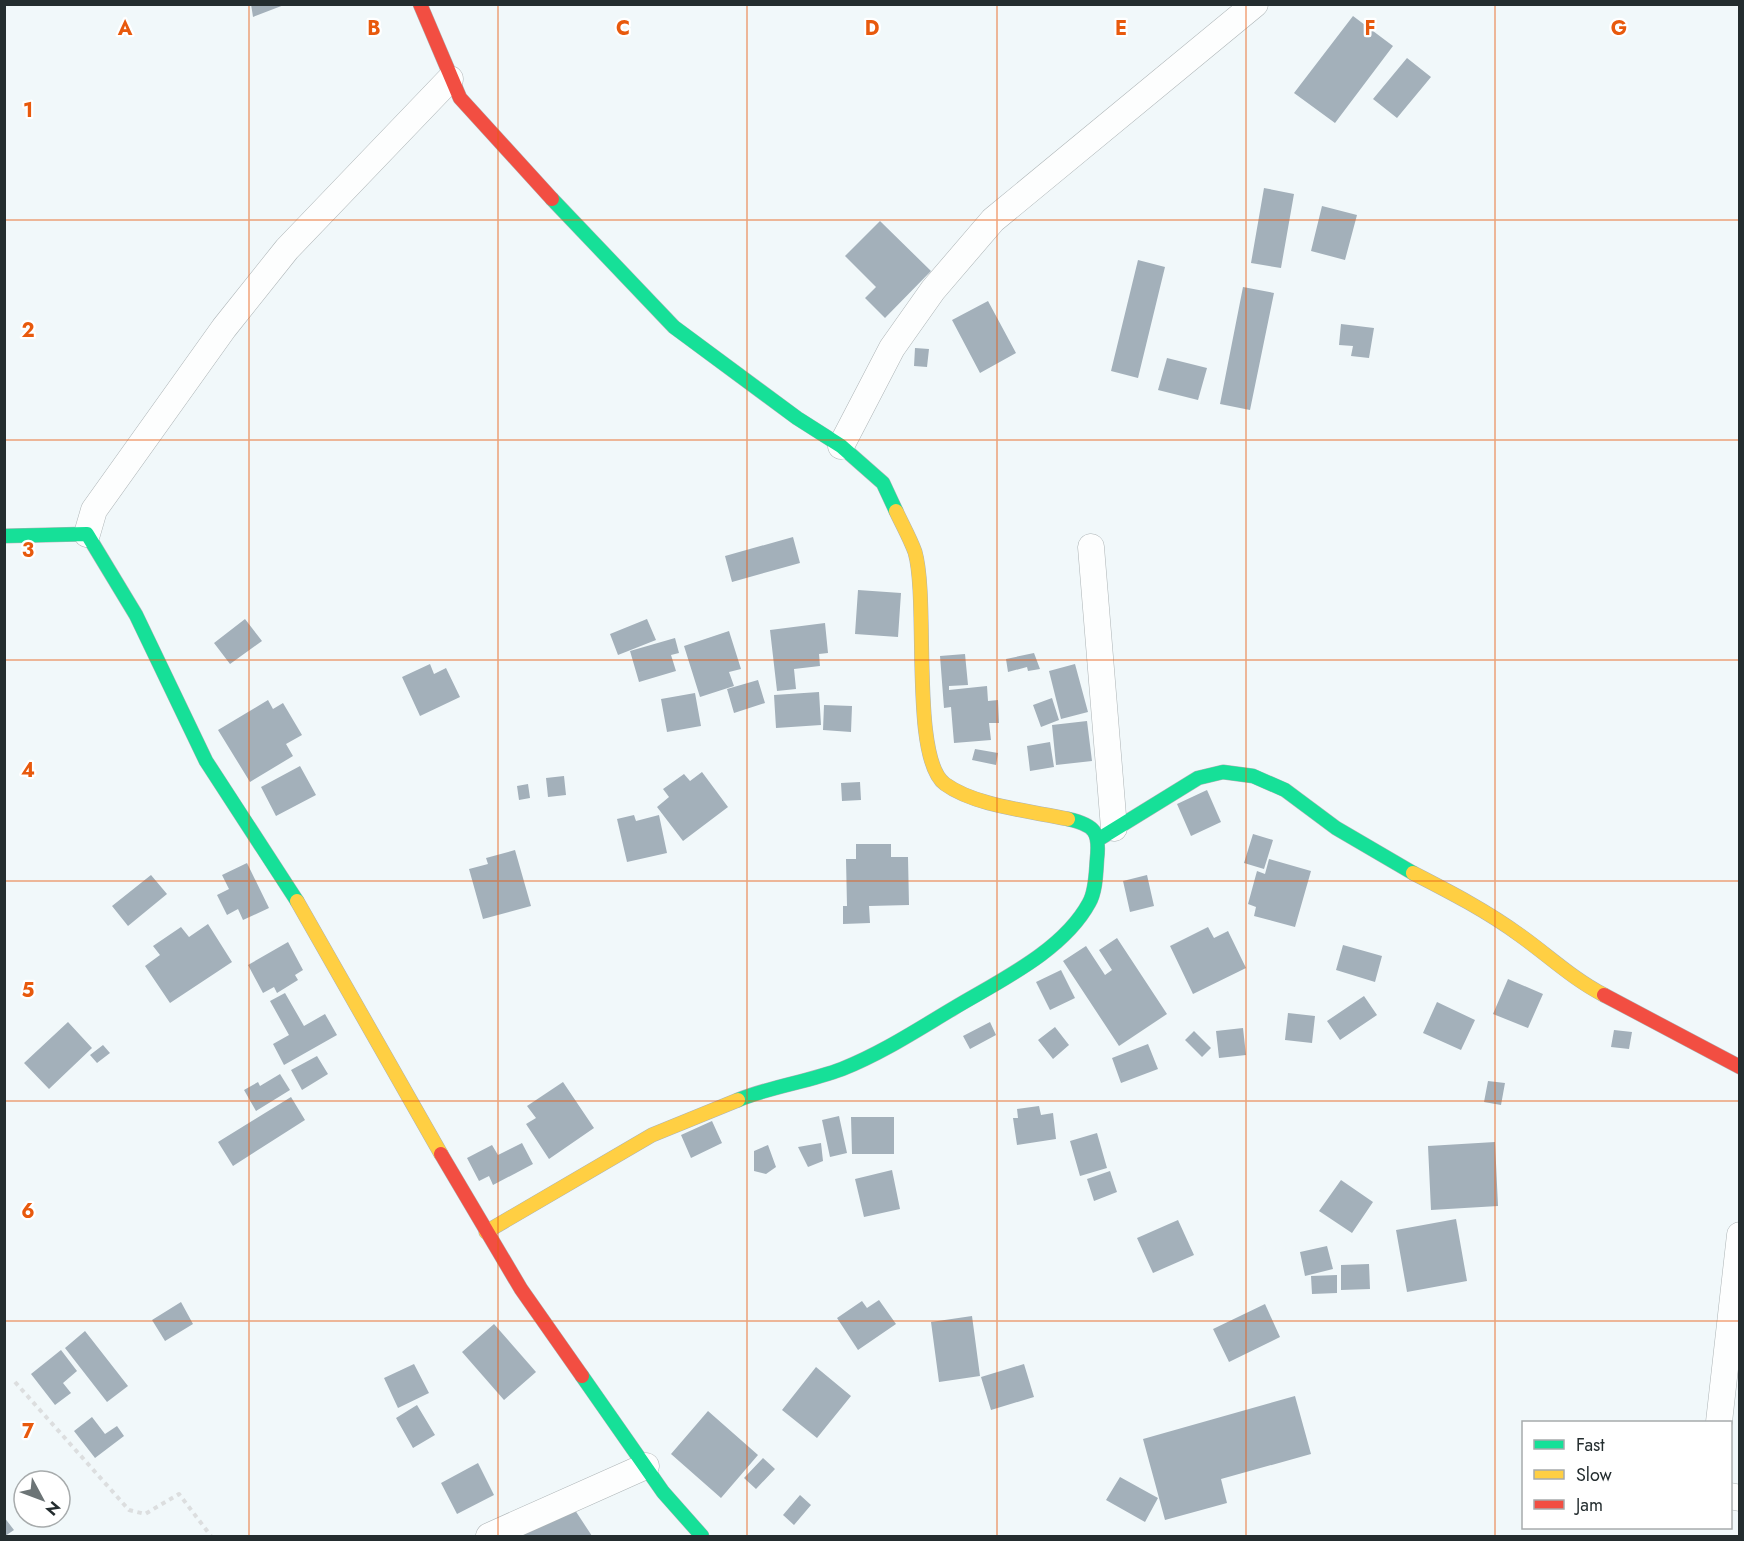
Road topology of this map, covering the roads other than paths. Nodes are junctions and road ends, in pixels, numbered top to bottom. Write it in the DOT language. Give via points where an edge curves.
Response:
graph roads {
  1 [pos="420,4"];
  2 [pos="1256,4"];
  3 [pos="450,79"];
  4 [pos="841,446"];
  5 [pos="87,534"];
  6 [pos="4,536"];
  7 [pos="1091,547"];
  8 [pos="1107,834"];
  9 [pos="1740,1067"];
  10 [pos="486,1232"];
  11 [pos="1740,1235"];
  12 [pos="1719,1421"];
  13 [pos="646,1466"];
  14 [pos="489,1536"];
  15 [pos="702,1536"];
  1 -- 3 [label="street"];
  2 -- 4 [label="street" via="993,220 933,290 892,348"];
  3 -- 4 [label="street" via="460,98 674,327 796,418"];
  3 -- 5 [label="street" via="324,209 252,293 94,510"];
  4 -- 8 [label="street" via="883,483 915,553 922,620 926,744 943,783 984,801 1081,822"];
  5 -- 6 [label="street"];
  5 -- 10 [label="street" via="136,615 206,761 286,882"];
  7 -- 8 [label="street"];
  8 -- 9 [label="street" via="1198,778 1223,772 1240,773 1273,784 1386,859 1465,900 1520,935 1583,984"];
  8 -- 10 [label="street" via="1090,902 1073,925 1035,959 874,1056 839,1070 764,1089 652,1135"];
  10 -- 13 [label="street" via="521,1289"];
  11 -- 12 [label="street"];
  13 -- 14 [label="street"];
  13 -- 15 [label="street"];
}
